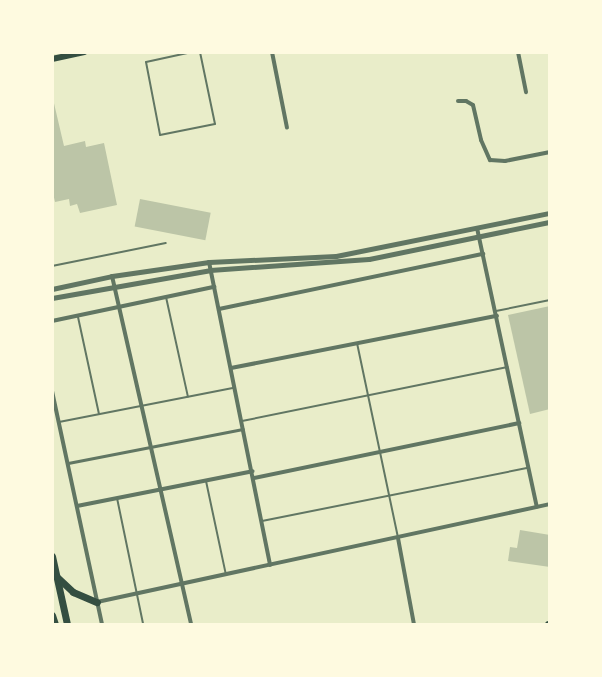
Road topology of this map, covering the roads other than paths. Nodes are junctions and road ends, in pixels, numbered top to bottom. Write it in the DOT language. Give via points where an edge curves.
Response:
graph roads {
  1 [pos="84,52"];
  2 [pos="192,52"];
  3 [pos="200,52"];
  4 [pos="272,52"];
  5 [pos="518,52"];
  6 [pos="52,59"];
  7 [pos="526,92"];
  8 [pos="458,101"];
  9 [pos="287,128"];
  10 [pos="549,152"];
  11 [pos="549,213"];
  12 [pos="549,222"];
  13 [pos="477,228"];
  14 [pos="479,237"];
  15 [pos="166,243"];
  16 [pos="483,254"];
  17 [pos="208,262"];
  18 [pos="52,266"];
  19 [pos="210,270"];
  20 [pos="112,276"];
  21 [pos="114,285"];
  22 [pos="214,287"];
  23 [pos="52,289"];
  24 [pos="166,297"];
  25 [pos="52,298"];
  26 [pos="549,300"];
  27 [pos="119,307"];
  28 [pos="219,309"];
  29 [pos="496,314"];
  30 [pos="78,315"];
  31 [pos="52,321"];
  32 [pos="357,343"];
  33 [pos="231,368"];
  34 [pos="508,368"];
  35 [pos="235,388"];
  36 [pos="52,391"];
  37 [pos="368,395"];
  38 [pos="188,396"];
  39 [pos="141,405"];
  40 [pos="99,414"];
  41 [pos="242,421"];
  42 [pos="59,422"];
  43 [pos="519,423"];
  44 [pos="244,428"];
  45 [pos="150,446"];
  46 [pos="379,452"];
  47 [pos="68,463"];
  48 [pos="529,467"];
  49 [pos="253,471"];
  50 [pos="254,478"];
  51 [pos="206,480"];
  52 [pos="160,489"];
  53 [pos="389,495"];
  54 [pos="117,498"];
  55 [pos="549,504"];
  56 [pos="77,506"];
  57 [pos="537,507"];
  58 [pos="262,521"];
  59 [pos="398,538"];
  60 [pos="52,556"];
  61 [pos="270,565"];
  62 [pos="225,575"];
  63 [pos="57,578"];
  64 [pos="182,585"];
  65 [pos="137,594"];
  66 [pos="97,602"];
  67 [pos="53,617"];
  68 [pos="55,624"];
  69 [pos="67,624"];
  70 [pos="102,624"];
  71 [pos="143,624"];
  72 [pos="191,624"];
  73 [pos="414,624"];
  1 -- 6 [label="main road"];
  2 -- 3 [label="lane" via="146,62 160,135 215,124"];
  4 -- 9 [label="street"];
  5 -- 7 [label="street"];
  8 -- 10 [label="street" via="472,105 490,160 505,161"];
  11 -- 13 [label="street"];
  12 -- 14 [label="street"];
  13 -- 14 [label="street"];
  13 -- 17 [label="street" via="336,256"];
  14 -- 16 [label="street"];
  14 -- 19 [label="street" via="369,259"];
  15 -- 18 [label="lane"];
  16 -- 28 [label="street"];
  16 -- 29 [label="street"];
  17 -- 19 [label="street"];
  17 -- 20 [label="street"];
  19 -- 21 [label="street"];
  19 -- 22 [label="street"];
  20 -- 21 [label="street"];
  20 -- 23 [label="street"];
  21 -- 25 [label="street"];
  21 -- 27 [label="street"];
  22 -- 24 [label="street"];
  22 -- 28 [label="street"];
  24 -- 27 [label="street"];
  24 -- 38 [label="lane"];
  26 -- 29 [label="lane"];
  27 -- 30 [label="street"];
  27 -- 39 [label="street"];
  28 -- 33 [label="street"];
  29 -- 32 [label="street"];
  29 -- 34 [label="street"];
  30 -- 31 [label="street"];
  30 -- 40 [label="lane"];
  32 -- 33 [label="street"];
  32 -- 37 [label="lane"];
  33 -- 35 [label="street"];
  34 -- 37 [label="lane"];
  34 -- 43 [label="street"];
  35 -- 38 [label="lane"];
  35 -- 41 [label="street"];
  36 -- 42 [label="street"];
  37 -- 41 [label="lane"];
  37 -- 46 [label="lane"];
  38 -- 39 [label="lane"];
  39 -- 40 [label="lane"];
  39 -- 45 [label="street"];
  40 -- 42 [label="lane"];
  41 -- 44 [label="street"];
  42 -- 47 [label="street"];
  43 -- 46 [label="street"];
  43 -- 48 [label="street"];
  44 -- 45 [label="street"];
  44 -- 49 [label="street"];
  45 -- 47 [label="street"];
  45 -- 52 [label="street"];
  46 -- 50 [label="street"];
  46 -- 53 [label="lane"];
  47 -- 56 [label="street"];
  48 -- 53 [label="lane"];
  48 -- 57 [label="street"];
  49 -- 50 [label="street"];
  49 -- 51 [label="street"];
  50 -- 58 [label="street"];
  51 -- 52 [label="street"];
  51 -- 62 [label="lane"];
  52 -- 54 [label="street"];
  52 -- 64 [label="street"];
  53 -- 58 [label="lane"];
  53 -- 59 [label="lane"];
  54 -- 56 [label="street"];
  54 -- 65 [label="lane"];
  55 -- 57 [label="street"];
  56 -- 66 [label="street"];
  57 -- 59 [label="street"];
  58 -- 61 [label="street"];
  59 -- 61 [label="street"];
  59 -- 73 [label="street"];
  60 -- 63 [label="highway"];
  61 -- 62 [label="street"];
  62 -- 64 [label="street"];
  63 -- 66 [label="highway" via="73,592"];
  63 -- 69 [label="highway"];
  64 -- 65 [label="street"];
  64 -- 72 [label="street"];
  65 -- 66 [label="street"];
  65 -- 71 [label="lane"];
  66 -- 70 [label="street"];
  67 -- 68 [label="highway"];
}
